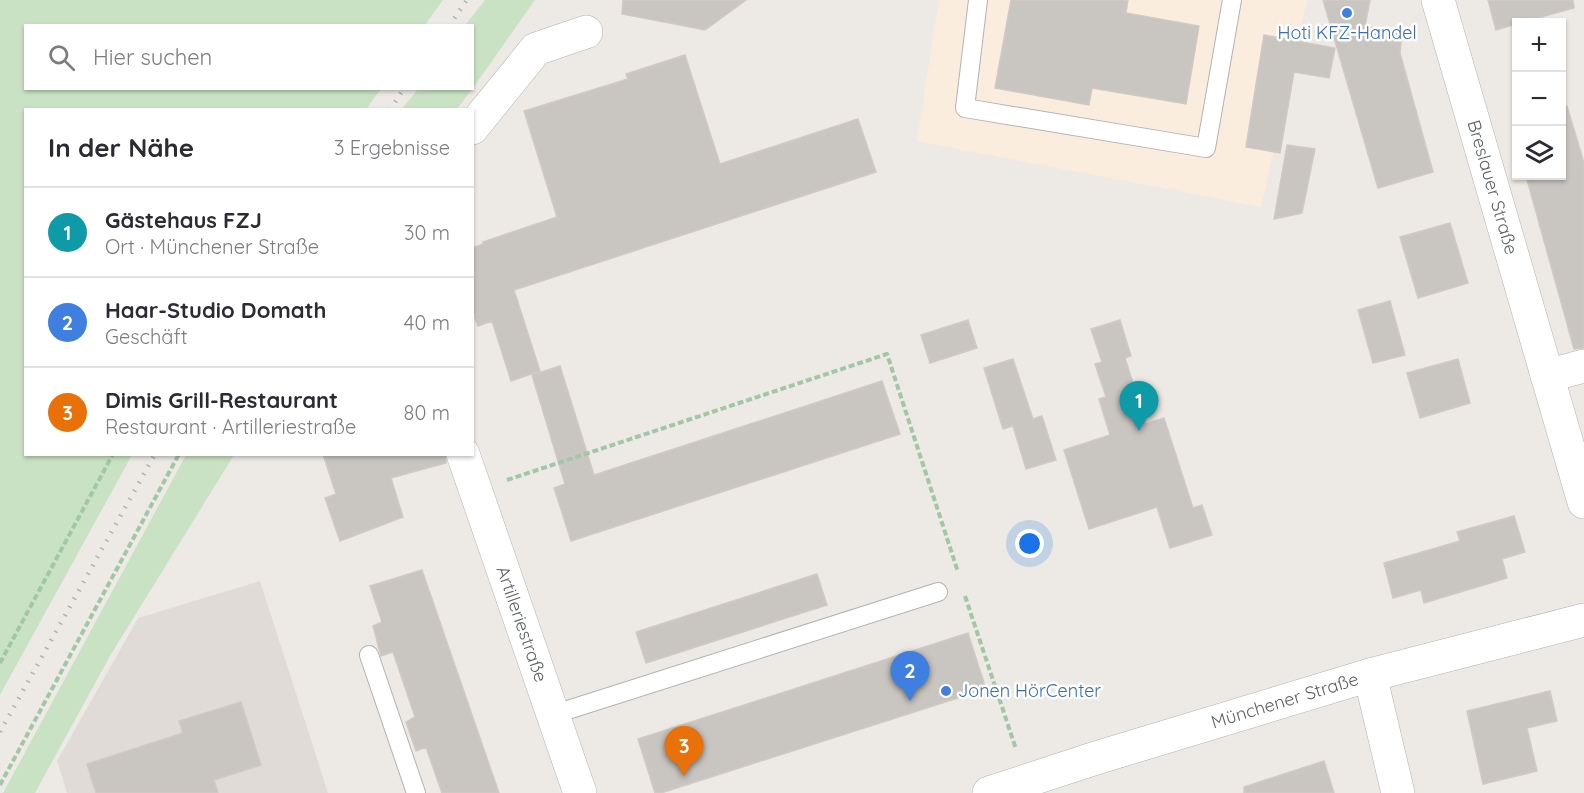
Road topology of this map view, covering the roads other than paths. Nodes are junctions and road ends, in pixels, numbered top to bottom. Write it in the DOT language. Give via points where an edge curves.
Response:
graph roads {
  1 [pos="978,0"];
  2 [pos="1232,0"];
  3 [pos="1438,0"];
  4 [pos="586,32"];
  5 [pos="474,126"];
  6 [pos="1584,366"];
  7 [pos="1547,376"];
  8 [pos="464,456"];
  9 [pos="1584,502"];
  10 [pos="938,592"];
  11 [pos="1584,620"];
  12 [pos="369,655"];
  13 [pos="1370,675"];
  14 [pos="552,715"];
  15 [pos="416,793"];
  16 [pos="580,793"];
  17 [pos="989,793"];
  18 [pos="1398,793"];
  1 -- 2 [label="lane" via="965,108 1206,148"];
  3 -- 7 [label="street, Breslauer Straße"];
  4 -- 5 [label="street" via="536,49"];
  6 -- 7 [label="street"];
  7 -- 9 [label="street, Breslauer Straße"];
  8 -- 14 [label="street, Artilleriestraße"];
  10 -- 14 [label="lane"];
  11 -- 13 [label="street, Münchener Straße"];
  12 -- 15 [label="lane"];
  13 -- 17 [label="street, Münchener Straße"];
  13 -- 18 [label="street"];
  14 -- 16 [label="street, Artilleriestraße"];
}
